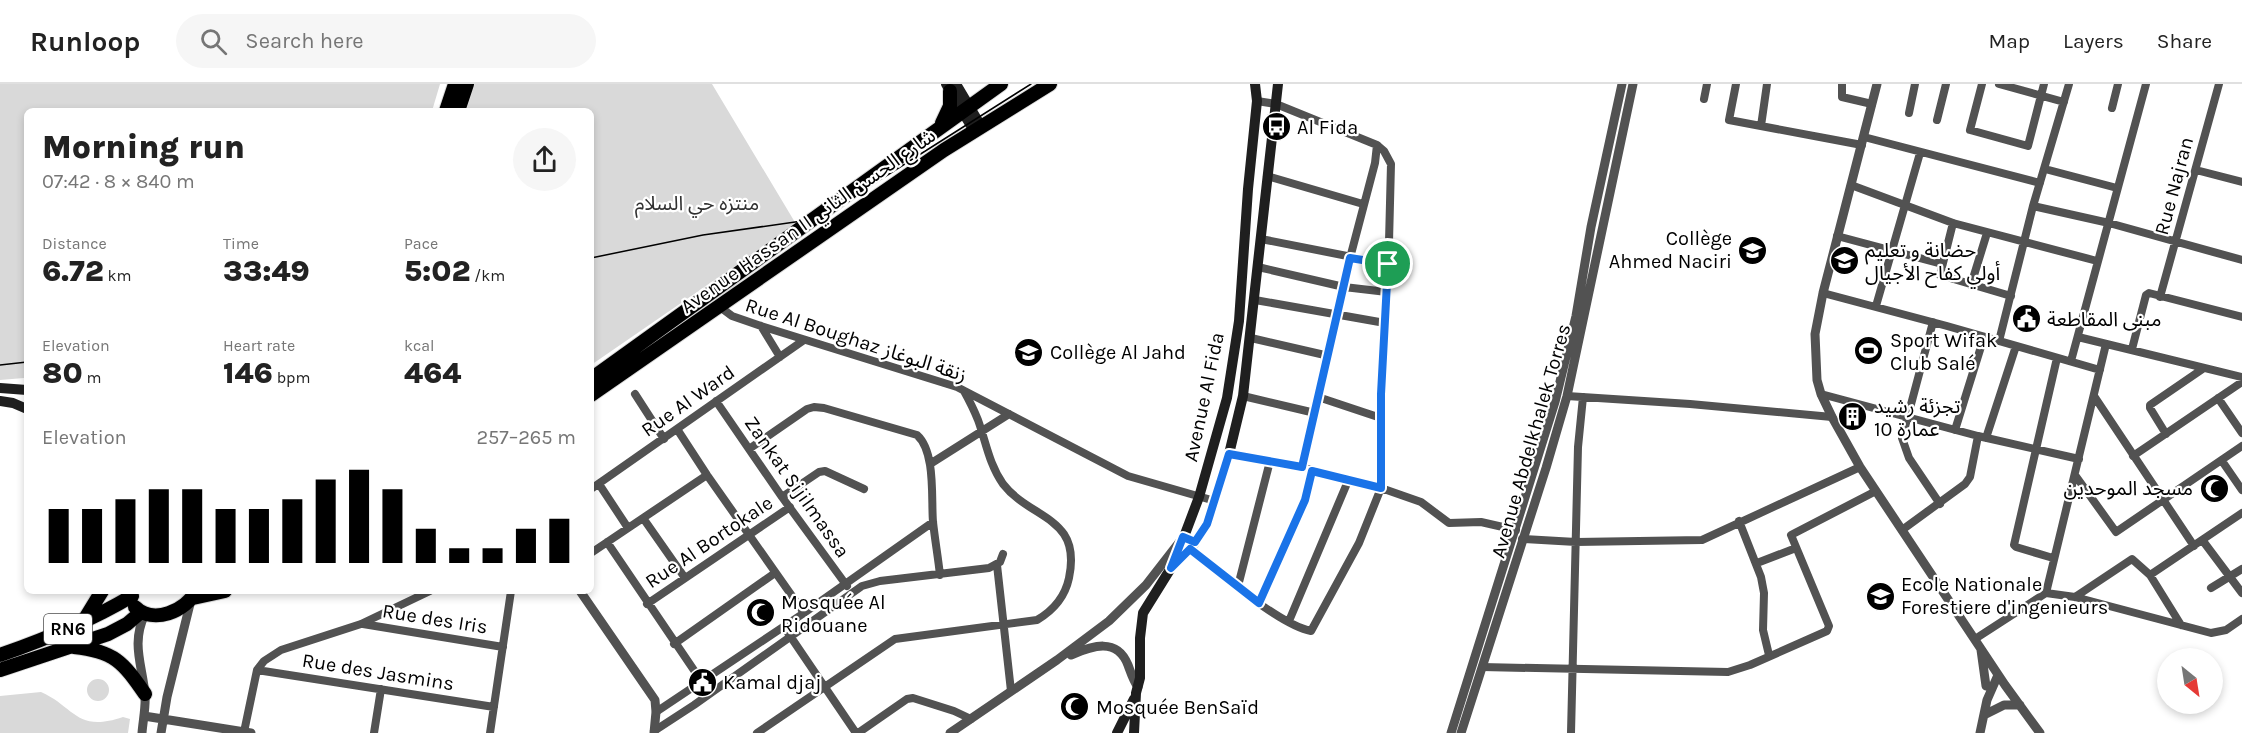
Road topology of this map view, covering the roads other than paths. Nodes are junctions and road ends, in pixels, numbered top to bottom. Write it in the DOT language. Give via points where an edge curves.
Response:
graph roads {
  1 [pos="455,84"];
  2 [pos="467,84"];
  3 [pos="1001,84"];
  4 [pos="1050,84"];
  5 [pos="1255,84"];
  6 [pos="1278,84"];
  7 [pos="1622,84"];
  8 [pos="1633,84"];
  9 [pos="1707,84"];
  10 [pos="1736,84"];
  11 [pos="1767,84"];
  12 [pos="1842,84"];
  13 [pos="1877,84"];
  14 [pos="1915,84"];
  15 [pos="1946,84"];
  16 [pos="1982,84"];
  17 [pos="2000,84"];
  18 [pos="2044,84"];
  19 [pos="2069,84"];
  20 [pos="2118,84"];
  21 [pos="2146,84"];
  22 [pos="2219,84"];
  23 [pos="950,86"];
  24 [pos="2012,86"];
  25 [pos="2041,95"];
  26 [pos="1704,99"];
  27 [pos="1257,101"];
  28 [pos="2064,102"];
  29 [pos="1276,104"];
  30 [pos="1872,104"];
  31 [pos="447,108"];
  32 [pos="459,108"];
  33 [pos="2112,108"];
  34 [pos="965,109"];
  35 [pos="1909,113"];
  36 [pos="1937,120"];
  37 [pos="1761,126"];
  38 [pos="939,127"];
  39 [pos="978,129"];
  40 [pos="1863,141"];
  41 [pos="1377,146"];
  42 [pos="1920,153"];
  43 [pos="2045,169"];
  44 [pos="2196,170"];
  45 [pos="1267,176"];
  46 [pos="2242,182"];
  47 [pos="2040,183"];
  48 [pos="1851,185"];
  49 [pos="2117,188"];
  50 [pos="1248,189"];
  51 [pos="1266,190"];
  52 [pos="1363,204"];
  53 [pos="1904,205"];
  54 [pos="2033,206"];
  55 [pos="1953,223"];
  56 [pos="2109,223"];
  57 [pos="1987,233"];
  58 [pos="1837,236"];
  59 [pos="1261,239"];
  60 [pos="2025,241"];
  61 [pos="2176,241"];
  62 [pos="1892,251"];
  63 [pos="1350,258"];
  64 [pos="2242,260"];
  65 [pos="2097,261"];
  66 [pos="1388,264"];
  67 [pos="1942,264"];
  68 [pos="1258,267"];
  69 [pos="1971,285"];
  70 [pos="1344,286"];
  71 [pos="1387,292"];
  72 [pos="1823,293"];
  73 [pos="2011,296"];
  74 [pos="2160,297"];
  75 [pos="1255,300"];
  76 [pos="1876,306"];
  77 [pos="720,307"];
  78 [pos="1337,316"];
  79 [pos="2242,317"];
  80 [pos="1933,322"];
  81 [pos="1385,323"];
  82 [pos="761,326"];
  83 [pos="1984,337"];
  84 [pos="2078,337"];
  85 [pos="1251,338"];
  86 [pos="804,340"];
  87 [pos="1999,341"];
  88 [pos="2106,344"];
  89 [pos="2016,346"];
  90 [pos="2132,350"];
  91 [pos="1329,356"];
  92 [pos="780,357"];
  93 [pos="2057,357"];
  94 [pos="2071,362"];
  95 [pos="2204,368"];
  96 [pos="2100,370"];
  97 [pos="594,377"];
  98 [pos="2242,377"];
  99 [pos="2242,382"];
  100 [pos="0,388"];
  101 [pos="964,391"];
  102 [pos="24,392"];
  103 [pos="594,393"];
  104 [pos="635,394"];
  105 [pos="1821,394"];
  106 [pos="1243,396"];
  107 [pos="1567,396"];
  108 [pos="2094,396"];
  109 [pos="1318,397"];
  110 [pos="1583,397"];
  111 [pos="2218,398"];
  112 [pos="0,401"];
  113 [pos="716,401"];
  114 [pos="24,407"];
  115 [pos="1315,413"];
  116 [pos="1009,414"];
  117 [pos="1832,417"];
  118 [pos="1908,417"];
  119 [pos="1380,418"];
  120 [pos="677,429"];
  121 [pos="1955,430"];
  122 [pos="2242,433"];
  123 [pos="981,434"];
  124 [pos="2166,434"];
  125 [pos="1978,436"];
  126 [pos="664,438"];
  127 [pos="1986,438"];
  128 [pos="2242,446"];
  129 [pos="749,449"];
  130 [pos="2036,450"];
  131 [pos="1229,454"];
  132 [pos="2133,456"];
  133 [pos="2079,459"];
  134 [pos="1270,461"];
  135 [pos="2222,461"];
  136 [pos="930,464"];
  137 [pos="1302,467"];
  138 [pos="1860,467"];
  139 [pos="1312,471"];
  140 [pos="707,475"];
  141 [pos="2074,475"];
  142 [pos="1348,481"];
  143 [pos="598,484"];
  144 [pos="594,487"];
  145 [pos="1381,488"];
  146 [pos="864,489"];
  147 [pos="2242,490"];
  148 [pos="1876,491"];
  149 [pos="1199,496"];
  150 [pos="782,497"];
  151 [pos="1215,501"];
  152 [pos="2163,501"];
  153 [pos="1940,504"];
  154 [pos="790,507"];
  155 [pos="2242,513"];
  156 [pos="643,518"];
  157 [pos="1739,521"];
  158 [pos="933,522"];
  159 [pos="628,528"];
  160 [pos="1516,530"];
  161 [pos="1902,530"];
  162 [pos="748,535"];
  163 [pos="1183,537"];
  164 [pos="1522,539"];
  165 [pos="2203,541"];
  166 [pos="607,542"];
  167 [pos="1576,542"];
  168 [pos="1192,546"];
  169 [pos="2194,546"];
  170 [pos="1796,548"];
  171 [pos="594,551"];
  172 [pos="1003,554"];
  173 [pos="2053,558"];
  174 [pos="1756,563"];
  175 [pos="997,565"];
  176 [pos="1171,568"];
  177 [pos="2242,569"];
  178 [pos="775,573"];
  179 [pos="940,574"];
  180 [pos="2150,575"];
  181 [pos="2229,577"];
  182 [pos="684,578"];
  183 [pos="846,584"];
  184 [pos="1238,586"];
  185 [pos="2211,588"];
  186 [pos="852,592"];
  187 [pos="2046,593"];
  188 [pos="2242,593"];
  189 [pos="100,594"];
  190 [pos="131,594"];
  191 [pos="133,594"];
  192 [pos="424,594"];
  193 [pos="511,594"];
  194 [pos="582,594"];
  195 [pos="193,596"];
  196 [pos="2075,597"];
  197 [pos="1259,603"];
  198 [pos="647,604"];
  199 [pos="143,613"];
  200 [pos="804,613"];
  201 [pos="2242,619"];
  202 [pos="1289,621"];
  203 [pos="83,623"];
  204 [pos="361,624"];
  205 [pos="1004,624"];
  206 [pos="2181,625"];
  207 [pos="784,627"];
  208 [pos="790,637"];
  209 [pos="1977,643"];
  210 [pos="674,644"];
  211 [pos="69,647"];
  212 [pos="503,647"];
  213 [pos="0,654"];
  214 [pos="1769,655"];
  215 [pos="1057,660"];
  216 [pos="1991,664"];
  217 [pos="1482,667"];
  218 [pos="1574,669"];
  219 [pos="0,670"];
  220 [pos="257,670"];
  221 [pos="1998,675"];
  222 [pos="702,682"];
  223 [pos="1986,686"];
  224 [pos="823,687"];
  225 [pos="381,689"];
  226 [pos="1137,690"];
  227 [pos="1011,691"];
  228 [pos="145,694"];
  229 [pos="1987,700"];
  230 [pos="2020,705"];
  231 [pos="494,707"];
  232 [pos="657,712"];
  233 [pos="1984,715"];
  234 [pos="144,716"];
  235 [pos="971,719"];
  236 [pos="162,720"];
  237 [pos="233,732"];
  238 [pos="654,732"];
  239 [pos="142,733"];
  240 [pos="161,733"];
  241 [pos="248,733"];
  242 [pos="374,733"];
  243 [pos="490,733"];
  244 [pos="757,733"];
  245 [pos="857,733"];
  246 [pos="950,733"];
  247 [pos="1117,733"];
  248 [pos="1134,733"];
  249 [pos="1451,733"];
  250 [pos="1461,733"];
  251 [pos="1571,733"];
  252 [pos="1980,733"];
  253 [pos="2040,733"];
  1 -- 31 [label="highway"];
  2 -- 32 [label="highway"];
  3 -- 34 [label="highway, Avenue Hassan II شارع الحسن الثاني"];
  4 -- 39 [label="highway, Avenue Hassan II شارع الحسن الثاني"];
  5 -- 27 [label="main road, Avenue Al Fida"];
  6 -- 29 [label="main road, Avenue Al Fida"];
  7 -- 160 [label="street, Avenue Abdelkhalek Torres" via="1565,362"];
  8 -- 107 [label="street, Avenue Abdelkhalek Torres"];
  9 -- 26 [label="street"];
  10 -- 37 [label="street" via="1729,120"];
  11 -- 37 [label="street"];
  12 -- 30 [label="street" via="1842,97"];
  13 -- 30 [label="street"];
  14 -- 35 [label="street"];
  15 -- 36 [label="street"];
  16 -- 25 [label="street" via="1970,130 2028,146"];
  17 -- 24 [label="street"];
  18 -- 25 [label="street"];
  19 -- 28 [label="street"];
  20 -- 33 [label="street"];
  21 -- 49 [label="street"];
  22 -- 44 [label="street, Rue Najran"];
  23 -- 34 [label="main road"];
  23 -- 38 [label="highway" via="950,106"];
  24 -- 25 [label="street"];
  25 -- 28 [label="street"];
  27 -- 29 [label="street"];
  27 -- 50 [label="main road, Avenue Al Fida"];
  28 -- 43 [label="street"];
  29 -- 41 [label="street"];
  29 -- 45 [label="main road, Avenue Al Fida"];
  30 -- 40 [label="street"];
  34 -- 38 [label="highway, Avenue Hassan II شارع الحسن الثاني"];
  34 -- 39 [label="main road"];
  37 -- 40 [label="street"];
  38 -- 97 [label="highway, Avenue Hassan II شارع الحسن الثاني"];
  39 -- 77 [label="highway, Avenue Hassan II شارع الحسن الثاني"];
  40 -- 42 [label="street"];
  40 -- 48 [label="street"];
  41 -- 52 [label="street"];
  41 -- 66 [label="street" via="1391,164"];
  42 -- 47 [label="street"];
  42 -- 53 [label="street"];
  43 -- 47 [label="street"];
  43 -- 49 [label="street"];
  44 -- 46 [label="street"];
  44 -- 61 [label="street, Rue Najran"];
  45 -- 51 [label="main road, Avenue Al Fida"];
  45 -- 52 [label="street"];
  47 -- 54 [label="street"];
  48 -- 53 [label="street"];
  48 -- 58 [label="street"];
  49 -- 56 [label="street"];
  50 -- 51 [label="main road"];
  50 -- 149 [label="main road, Avenue Al Fida" via="1235,353 1219,430"];
  51 -- 59 [label="main road, Avenue Al Fida"];
  52 -- 63 [label="street"];
  53 -- 55 [label="street"];
  53 -- 62 [label="street"];
  54 -- 56 [label="street"];
  54 -- 60 [label="street"];
  55 -- 57 [label="street"];
  55 -- 67 [label="street"];
  56 -- 61 [label="street"];
  56 -- 65 [label="street"];
  57 -- 60 [label="street"];
  57 -- 69 [label="street"];
  58 -- 62 [label="street"];
  58 -- 72 [label="street"];
  59 -- 63 [label="street"];
  59 -- 68 [label="main road, Avenue Al Fida"];
  60 -- 65 [label="street"];
  60 -- 73 [label="street"];
  61 -- 64 [label="street"];
  61 -- 74 [label="street, Rue Najran"];
  62 -- 67 [label="street"];
  62 -- 76 [label="street"];
  63 -- 66 [label="street"];
  63 -- 70 [label="street"];
  65 -- 84 [label="street"];
  66 -- 71 [label="street"];
  67 -- 69 [label="street" via="1940,274"];
  68 -- 70 [label="street"];
  68 -- 75 [label="main road, Avenue Al Fida"];
  69 -- 73 [label="street"];
  70 -- 71 [label="street"];
  70 -- 78 [label="street"];
  71 -- 81 [label="street"];
  72 -- 76 [label="street"];
  72 -- 105 [label="street" via="1815,334"];
  73 -- 87 [label="street"];
  74 -- 79 [label="street"];
  74 -- 90 [label="street" via="2146,295"];
  75 -- 78 [label="street"];
  75 -- 85 [label="main road, Avenue Al Fida"];
  76 -- 80 [label="street"];
  77 -- 82 [label="street, Rue Al Boughaz زنقة البوغاز" via="732,316"];
  77 -- 103 [label="highway, Avenue Hassan II شارع الحسن الثاني"];
  78 -- 81 [label="street"];
  78 -- 91 [label="street"];
  80 -- 83 [label="street"];
  80 -- 118 [label="street"];
  81 -- 119 [label="street"];
  82 -- 86 [label="street, Rue Al Boughaz زنقة البوغاز"];
  82 -- 92 [label="street"];
  83 -- 87 [label="street"];
  83 -- 121 [label="street"];
  84 -- 88 [label="street"];
  84 -- 94 [label="street"];
  85 -- 91 [label="street"];
  85 -- 106 [label="main road, Avenue Al Fida"];
  86 -- 92 [label="street, Rue Al Ward"];
  86 -- 101 [label="street, Rue Al Boughaz زنقة البوغاز"];
  87 -- 89 [label="street"];
  88 -- 90 [label="street"];
  88 -- 96 [label="street"];
  89 -- 93 [label="street"];
  89 -- 127 [label="street"];
  90 -- 95 [label="street"];
  91 -- 109 [label="street"];
  92 -- 113 [label="street, Rue Al Ward"];
  93 -- 94 [label="street"];
  93 -- 130 [label="street"];
  94 -- 96 [label="street"];
  95 -- 98 [label="street"];
  95 -- 124 [label="street" via="2150,405"];
  96 -- 108 [label="street"];
  99 -- 111 [label="street"];
  100 -- 102 [label="main road"];
  101 -- 116 [label="street, Rue Al Boughaz زنقة البوغاز"];
  101 -- 123 [label="street"];
  104 -- 126 [label="street"];
  105 -- 117 [label="street"];
  105 -- 118 [label="street"];
  106 -- 115 [label="street"];
  106 -- 131 [label="main road, Avenue Al Fida"];
  107 -- 110 [label="street"];
  107 -- 164 [label="street, Avenue Abdelkhalek Torres"];
  108 -- 132 [label="street"];
  108 -- 133 [label="street"];
  109 -- 115 [label="street"];
  109 -- 119 [label="street"];
  110 -- 117 [label="street"];
  110 -- 167 [label="street" via="1578,436"];
  111 -- 122 [label="street"];
  111 -- 124 [label="street"];
  112 -- 114 [label="main road"];
  113 -- 120 [label="street, Rue Al Ward"];
  113 -- 129 [label="street, Zankat Sijilmassa"];
  115 -- 137 [label="street"];
  116 -- 123 [label="street"];
  116 -- 149 [label="street, Rue Al Boughaz زنقة البوغاز" via="1134,478"];
  117 -- 138 [label="street"];
  118 -- 121 [label="street"];
  118 -- 153 [label="street" via="1902,438 1909,458"];
  119 -- 145 [label="street"];
  120 -- 126 [label="street, Rue Al Ward"];
  120 -- 140 [label="street"];
  121 -- 125 [label="street"];
  123 -- 136 [label="street"];
  123 -- 205 [label="street" via="1004,485 1063,530 1070,546 1067,588 1052,610 1037,620"];
  124 -- 132 [label="street"];
  125 -- 127 [label="street"];
  125 -- 153 [label="street" via="1970,477"];
  126 -- 143 [label="street, Rue Al Ward"];
  127 -- 130 [label="street"];
  128 -- 135 [label="street"];
  129 -- 136 [label="street" via="807,409 817,407 913,434 922,441"];
  129 -- 150 [label="street, Zankat Sijilmassa"];
  130 -- 133 [label="street"];
  130 -- 173 [label="street" via="2014,546"];
  131 -- 134 [label="street"];
  131 -- 151 [label="main road, Avenue Al Fida"];
  132 -- 152 [label="street"];
  133 -- 141 [label="street"];
  134 -- 137 [label="street"];
  134 -- 184 [label="street"];
  135 -- 147 [label="street"];
  135 -- 152 [label="street"];
  136 -- 158 [label="street"];
  137 -- 139 [label="street"];
  138 -- 148 [label="street"];
  138 -- 157 [label="street"];
  139 -- 142 [label="street"];
  139 -- 197 [label="street" via="1305,500"];
  140 -- 156 [label="street"];
  140 -- 162 [label="street"];
  141 -- 152 [label="street" via="2115,531"];
  141 -- 173 [label="street"];
  142 -- 145 [label="street"];
  142 -- 202 [label="street"];
  143 -- 144 [label="street, Rue Al Ward"];
  143 -- 159 [label="street"];
  145 -- 160 [label="street" via="1421,502 1449,523 1481,522"];
  145 -- 202 [label="street" via="1359,543 1315,627 1311,632"];
  146 -- 150 [label="street, Rue Al Bortokale" via="825,471"];
  148 -- 161 [label="street"];
  148 -- 170 [label="street" via="1793,533"];
  149 -- 151 [label="street, Rue Al Boughaz زنقة البوغاز"];
  149 -- 163 [label="main road, Avenue Al Fida"];
  150 -- 154 [label="street, Zankat Sijilmassa"];
  151 -- 168 [label="main road, Avenue Al Fida" via="1207,524"];
  152 -- 169 [label="street"];
  153 -- 161 [label="street"];
  154 -- 162 [label="street, Rue Al Bortokale"];
  154 -- 183 [label="street, Zankat Sijilmassa"];
  155 -- 165 [label="street"];
  156 -- 159 [label="street"];
  156 -- 182 [label="street"];
  157 -- 167 [label="street" via="1702,540"];
  157 -- 174 [label="street"];
  158 -- 179 [label="street"];
  158 -- 183 [label="street"];
  159 -- 166 [label="street"];
  160 -- 249 [label="street, Avenue Abdelkhalek Torres"];
  161 -- 209 [label="street"];
  162 -- 178 [label="street"];
  162 -- 182 [label="street, Rue Al Bortokale"];
  163 -- 168 [label="main road"];
  163 -- 176 [label="main road"];
  163 -- 215 [label="street, Avenue Al Fida" via="1132,600"];
  164 -- 167 [label="street"];
  164 -- 217 [label="street, Avenue Abdelkhalek Torres"];
  165 -- 169 [label="street"];
  165 -- 181 [label="street"];
  166 -- 171 [label="street"];
  166 -- 198 [label="street"];
  167 -- 218 [label="street"];
  168 -- 176 [label="main road, Avenue Al Fida"];
  168 -- 184 [label="street"];
  169 -- 180 [label="street"];
  170 -- 174 [label="street"];
  170 -- 214 [label="street" via="1829,628"];
  172 -- 175 [label="street"];
  173 -- 187 [label="street"];
  174 -- 214 [label="street"];
  175 -- 179 [label="street"];
  175 -- 205 [label="street"];
  176 -- 226 [label="main road" via="1143,613"];
  177 -- 181 [label="street"];
  178 -- 200 [label="street"];
  178 -- 210 [label="street"];
  179 -- 186 [label="street" via="880,581"];
  180 -- 196 [label="street" via="2132,559"];
  180 -- 206 [label="street"];
  181 -- 185 [label="street"];
  181 -- 188 [label="street"];
  182 -- 198 [label="street, Rue Al Bortokale"];
  183 -- 186 [label="street, Zankat Sijilmassa"];
  183 -- 200 [label="street"];
  184 -- 197 [label="street"];
  186 -- 208 [label="street"];
  187 -- 196 [label="street"];
  187 -- 209 [label="street"];
  189 -- 203 [label="highway"];
  190 -- 203 [label="highway, RN6"];
  191 -- 199 [label="highway, RN6" via="136,608"];
  192 -- 204 [label="street"];
  193 -- 212 [label="street"];
  194 -- 232 [label="street" via="650,692"];
  195 -- 199 [label="highway, RN6" via="183,606 165,614"];
  195 -- 236 [label="street"];
  196 -- 206 [label="street"];
  197 -- 202 [label="street"];
  198 -- 210 [label="street"];
  199 -- 211 [label="highway, RN6" via="119,629"];
  199 -- 228 [label="street" via="136,638"];
  200 -- 207 [label="street"];
  201 -- 206 [label="street" via="2221,632 2211,633"];
  203 -- 213 [label="highway, RN6"];
  204 -- 212 [label="street, Rue des Iris"];
  204 -- 220 [label="street" via="281,650 264,660"];
  205 -- 224 [label="street" via="895,639"];
  205 -- 227 [label="street"];
  207 -- 208 [label="street"];
  207 -- 222 [label="street"];
  208 -- 224 [label="street"];
  208 -- 238 [label="street"];
  209 -- 216 [label="street"];
  209 -- 223 [label="street"];
  210 -- 222 [label="street"];
  211 -- 219 [label="highway, RN6"];
  211 -- 228 [label="highway" via="109,654 125,666"];
  212 -- 231 [label="street"];
  214 -- 218 [label="street" via="1728,672"];
  215 -- 226 [label="street" via="1093,646 1109,646 1122,654"];
  215 -- 227 [label="street"];
  216 -- 221 [label="street"];
  216 -- 223 [label="street"];
  217 -- 218 [label="street"];
  217 -- 250 [label="street, Avenue Abdelkhalek Torres"];
  218 -- 251 [label="street"];
  220 -- 225 [label="street, Rue des Jasmins"];
  220 -- 241 [label="street"];
  221 -- 229 [label="street"];
  221 -- 230 [label="street"];
  222 -- 232 [label="street"];
  223 -- 229 [label="street"];
  224 -- 244 [label="street"];
  224 -- 245 [label="street"];
  225 -- 231 [label="street, Rue des Jasmins"];
  225 -- 242 [label="street"];
  226 -- 247 [label="main road"];
  226 -- 248 [label="main road"];
  227 -- 235 [label="street"];
  228 -- 234 [label="street"];
  229 -- 233 [label="street"];
  230 -- 233 [label="street" via="2004,705"];
  230 -- 253 [label="street"];
  231 -- 243 [label="street"];
  232 -- 238 [label="street"];
  233 -- 252 [label="street"];
  234 -- 236 [label="street"];
  234 -- 239 [label="street"];
  235 -- 245 [label="street" via="913,698"];
  235 -- 246 [label="street"];
  236 -- 237 [label="street"];
  236 -- 240 [label="street"];
  237 -- 241 [label="street"];
}
